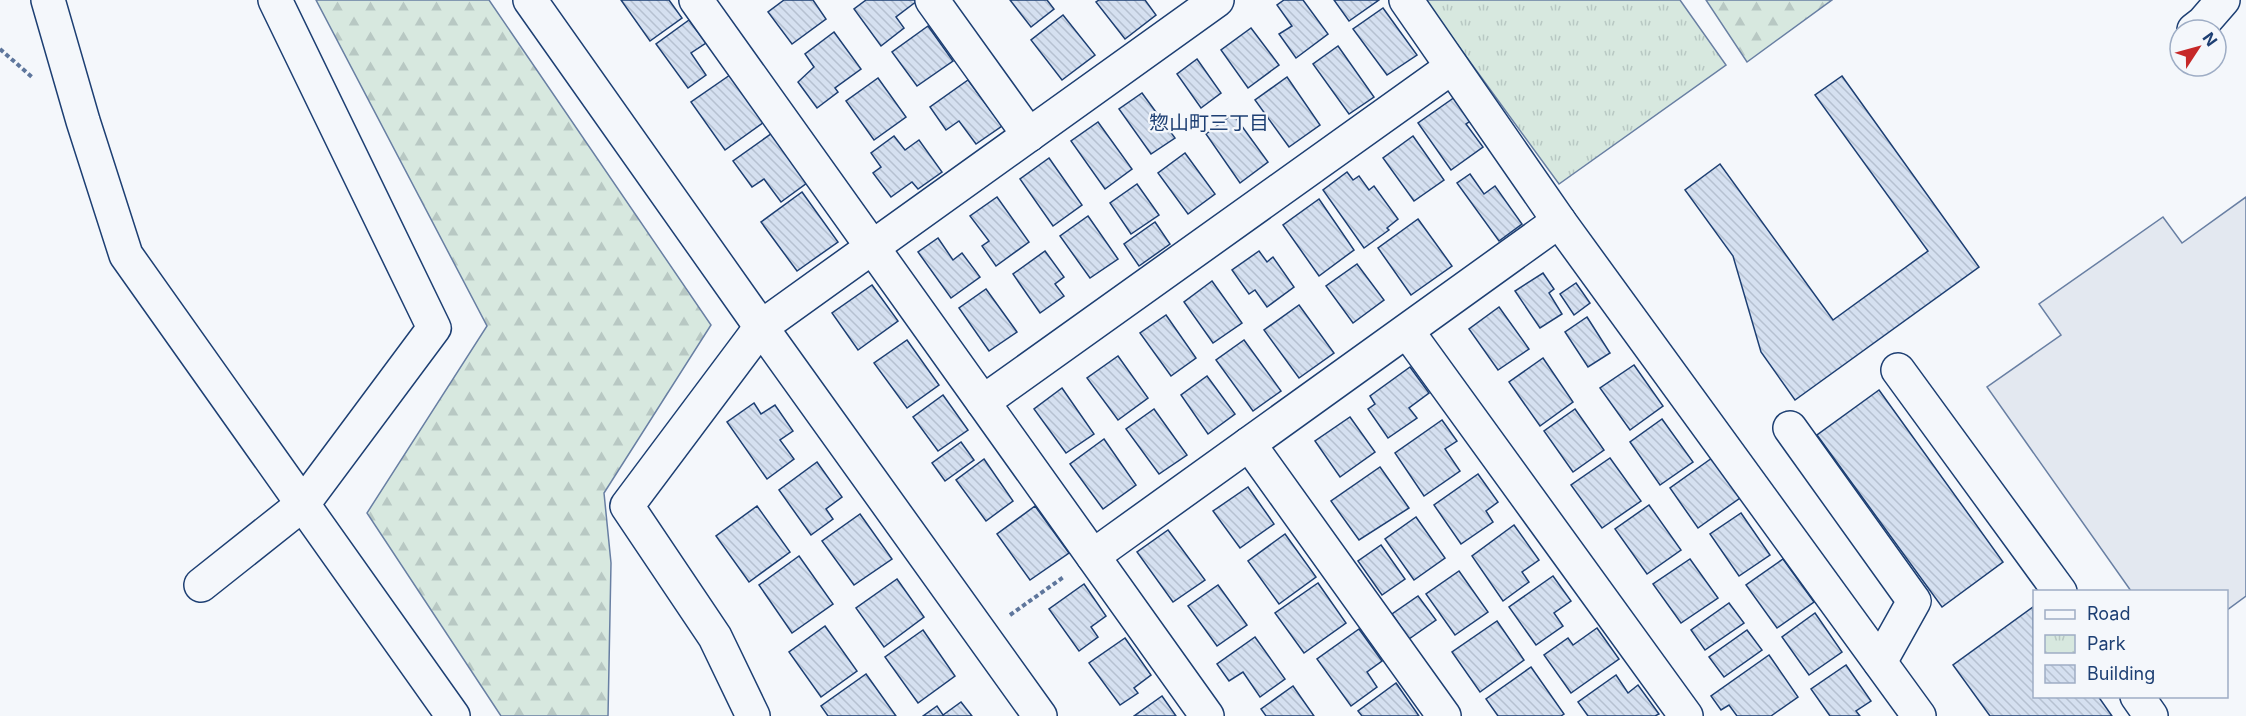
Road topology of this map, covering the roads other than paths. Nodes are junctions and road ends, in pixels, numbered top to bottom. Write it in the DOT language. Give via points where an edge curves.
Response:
graph roads {
  1 [pos="48,0"];
  2 [pos="275,0"];
  3 [pos="530,0"];
  4 [pos="696,0"];
  5 [pos="932,0"];
  6 [pos="1217,0"];
  7 [pos="1406,0"];
  8 [pos="2223,0"];
  9 [pos="1182,10"];
  10 [pos="2208,18"];
  11 [pos="1452,67"];
  12 [pos="1029,135"];
  13 [pos="1559,221"];
  14 [pos="873,248"];
  15 [pos="760,327"];
  16 [pos="1407,331"];
  17 [pos="1898,370"];
  18 [pos="983,402"];
  19 [pos="1790,428"];
  20 [pos="1249,444"];
  21 [pos="303,504"];
  22 [pos="1093,556"];
  23 [pos="201,585"];
  24 [pos="2059,590"];
  25 [pos="1880,662"];
  26 [pos="2138,698"];
  27 [pos="453,716"];
  28 [pos="753,716"];
  29 [pos="1040,716"];
  30 [pos="1207,716"];
  31 [pos="1444,716"];
  32 [pos="1686,716"];
  33 [pos="1919,716"];
  34 [pos="2151,716"];
  1 -- 21 [label="street" via="126,255"];
  2 -- 21 [label="street" via="434,328"];
  3 -- 15 [label="street"];
  4 -- 14 [label="street"];
  5 -- 12 [label="street"];
  6 -- 9 [label="street"];
  7 -- 11 [label="street"];
  8 -- 10 [label="street"];
  9 -- 12 [label="street"];
  11 -- 13 [label="street"];
  11 -- 18 [label="street"];
  12 -- 14 [label="street"];
  13 -- 16 [label="street"];
  13 -- 25 [label="street"];
  14 -- 15 [label="street"];
  14 -- 18 [label="street"];
  15 -- 28 [label="street" via="627,506 715,637"];
  15 -- 29 [label="street"];
  16 -- 20 [label="street"];
  16 -- 32 [label="street"];
  17 -- 24 [label="street"];
  18 -- 22 [label="street"];
  19 -- 25 [label="street" via="1914,601"];
  20 -- 22 [label="street"];
  20 -- 31 [label="street"];
  21 -- 23 [label="street"];
  21 -- 27 [label="street"];
  22 -- 30 [label="street"];
  25 -- 33 [label="street"];
  26 -- 34 [label="street"];
}
